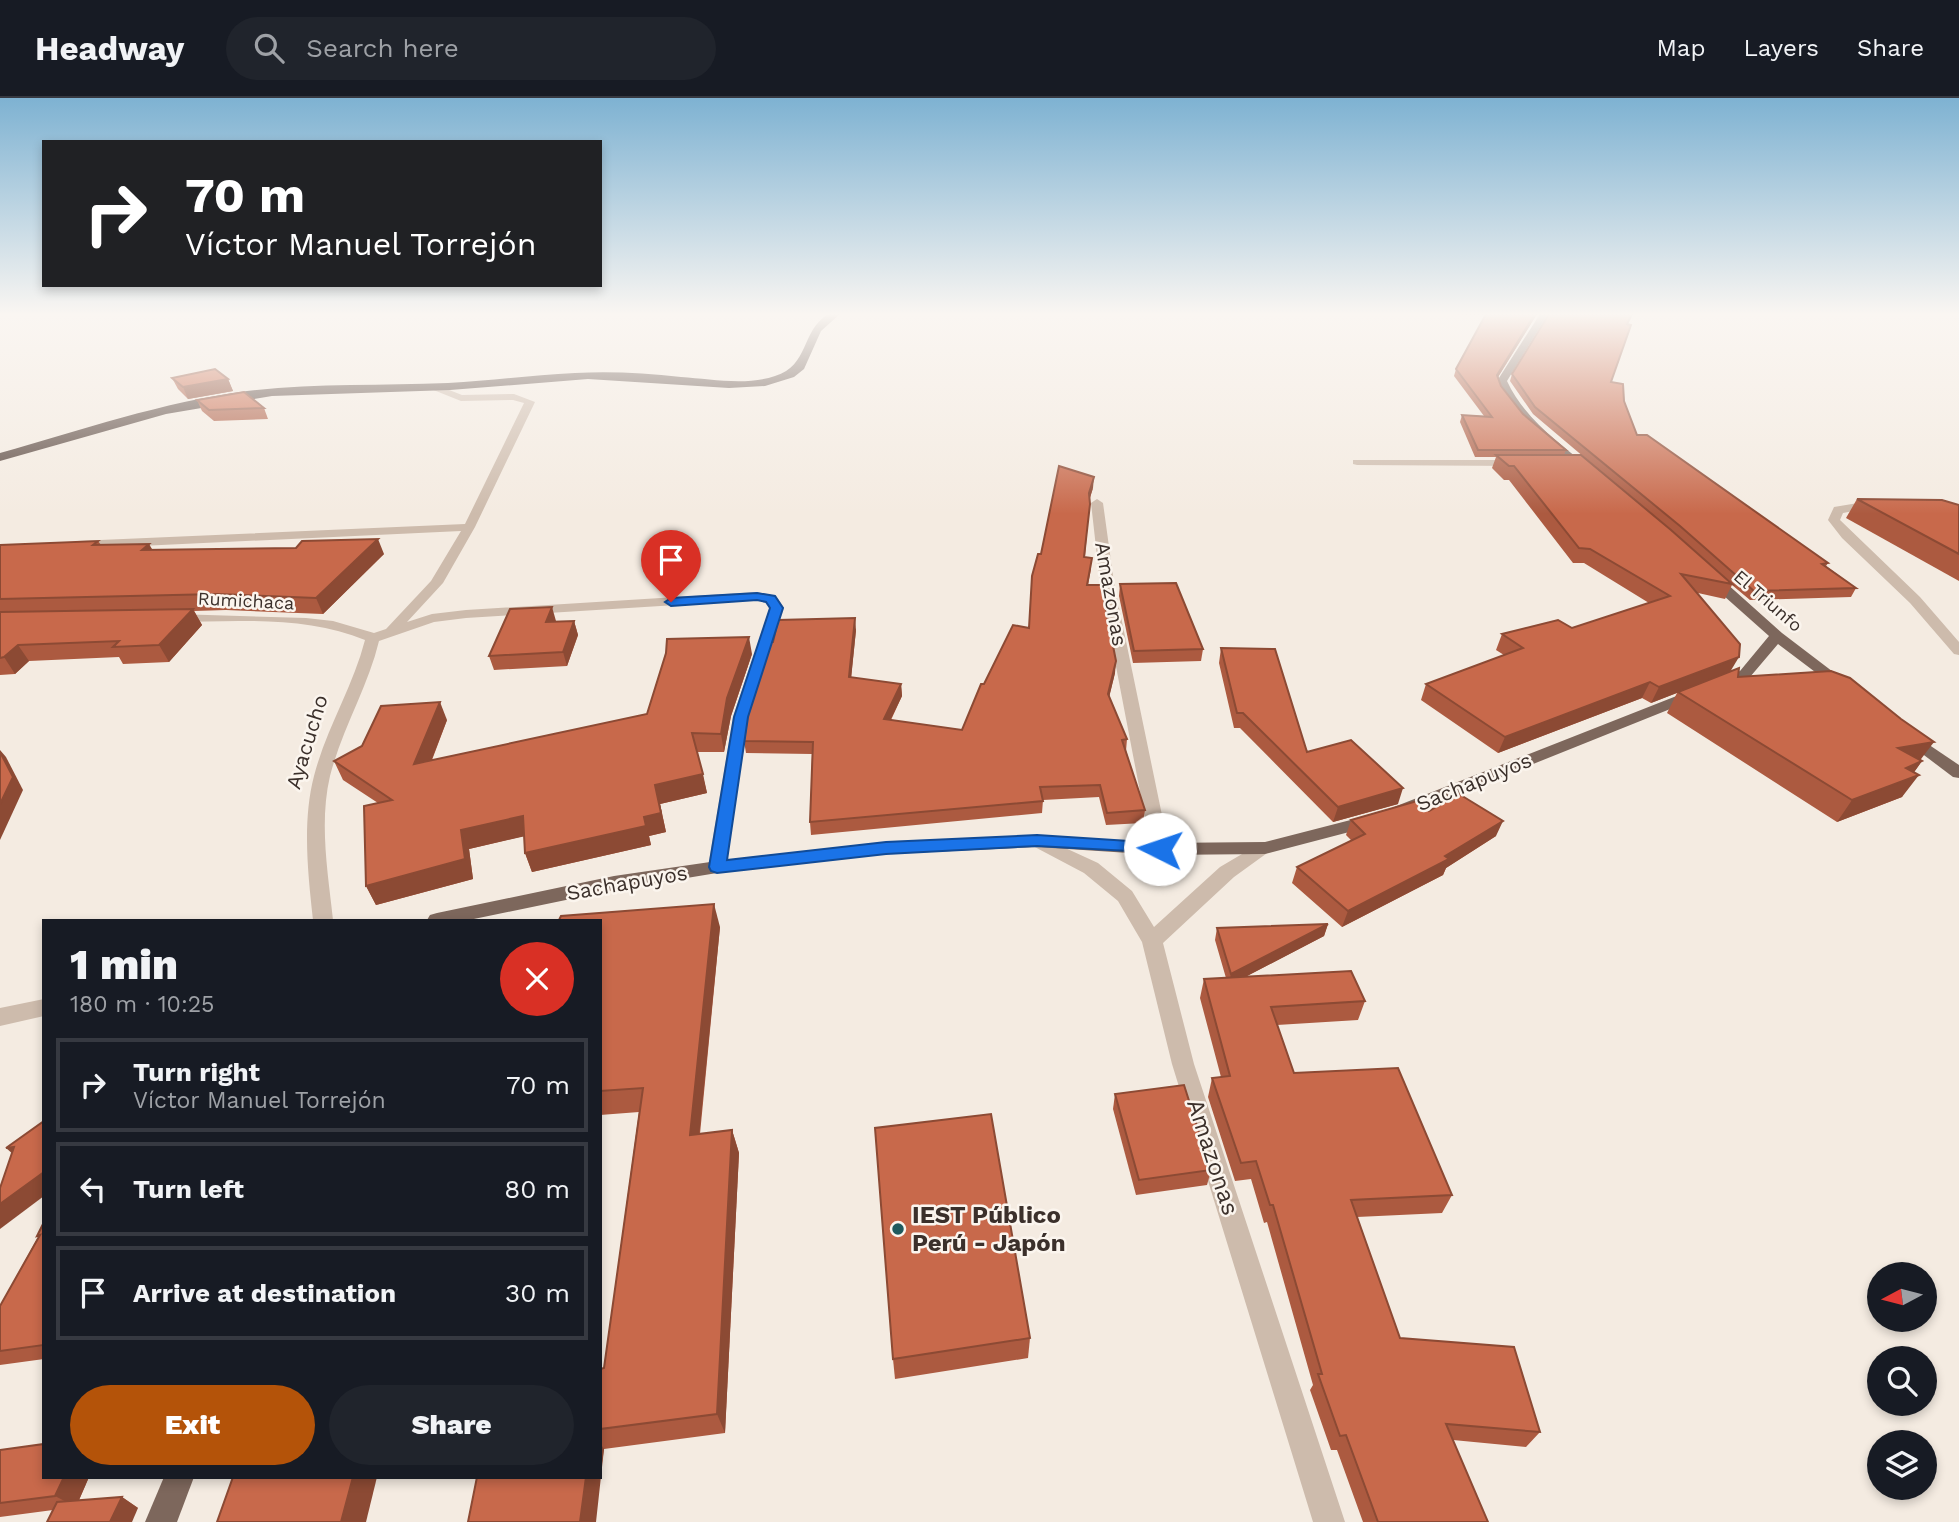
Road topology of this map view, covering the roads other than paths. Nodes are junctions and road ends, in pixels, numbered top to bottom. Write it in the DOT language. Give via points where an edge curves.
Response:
graph roads {
  1 [pos="521,380"];
  2 [pos="666,380"];
  3 [pos="777,380"];
  4 [pos="1502,380"];
  5 [pos="434,387"];
  6 [pos="0,457"];
  7 [pos="1357,462"];
  8 [pos="1536,463"];
  9 [pos="1563,463"];
  10 [pos="1577,463"];
  11 [pos="1597,480"];
  12 [pos="1097,503"];
  13 [pos="1895,506"];
  14 [pos="469,527"];
  15 [pos="69,546"];
  16 [pos="1699,566"];
  17 [pos="164,618"];
  18 [pos="391,631"];
  19 [pos="369,635"];
  20 [pos="1777,636"];
  21 [pos="1959,651"];
  22 [pos="1852,693"];
  23 [pos="1895,725"];
  24 [pos="1959,774"];
  25 [pos="1037,841"];
  26 [pos="1265,848"];
  27 [pos="1160,849"];
  28 [pos="717,867"];
  29 [pos="323,919"];
  30 [pos="442,919"];
  31 [pos="1152,941"];
  32 [pos="42,1007"];
  33 [pos="0,1017"];
  34 [pos="178,1479"];
  35 [pos="161,1522"];
  36 [pos="1329,1522"];
  1 -- 5 [label="highway"];
  2 -- 3 [label="highway" via="714,384"];
  4 -- 10 [label="main road" via="1527,418"];
  5 -- 6 [label="highway" via="222,398"];
  5 -- 14 [label="street" via="461,398 514,397 530,402"];
  7 -- 8 [label="street"];
  9 -- 10 [label="street"];
  10 -- 11 [label="main road"];
  12 -- 27 [label="street, Amazonas" via="1107,583"];
  13 -- 21 [label="street" via="1872,504 1838,510 1834,520"];
  14 -- 15 [label="street"];
  14 -- 18 [label="street" via="436,583"];
  16 -- 20 [label="main road, El Triunfo"];
  17 -- 19 [label="street, Rumichaca" via="282,621 341,626"];
  18 -- 19 [label="street"];
  18 -- 28 [label="street" via="432,618 467,614 757,596 771,599 777,608 741,717"];
  19 -- 29 [label="street, Ayacucho" via="318,796"];
  20 -- 22 [label="main road, El Triunfo"];
  20 -- 26 [label="main road, Sachapuyos" via="1745,674 1389,816"];
  23 -- 24 [label="main road"];
  25 -- 27 [label="main road, Sachapuyos"];
  25 -- 28 [label="main road, Sachapuyos" via="886,848"];
  25 -- 31 [label="street, Amazonas" via="1091,868 1125,896"];
  26 -- 27 [label="main road, Sachapuyos"];
  26 -- 31 [label="street" via="1227,872"];
  28 -- 30 [label="main road, Sachapuyos"];
  31 -- 36 [label="street, Amazonas" via="1183,1064"];
  32 -- 33 [label="street"];
  34 -- 35 [label="main road"];
}
